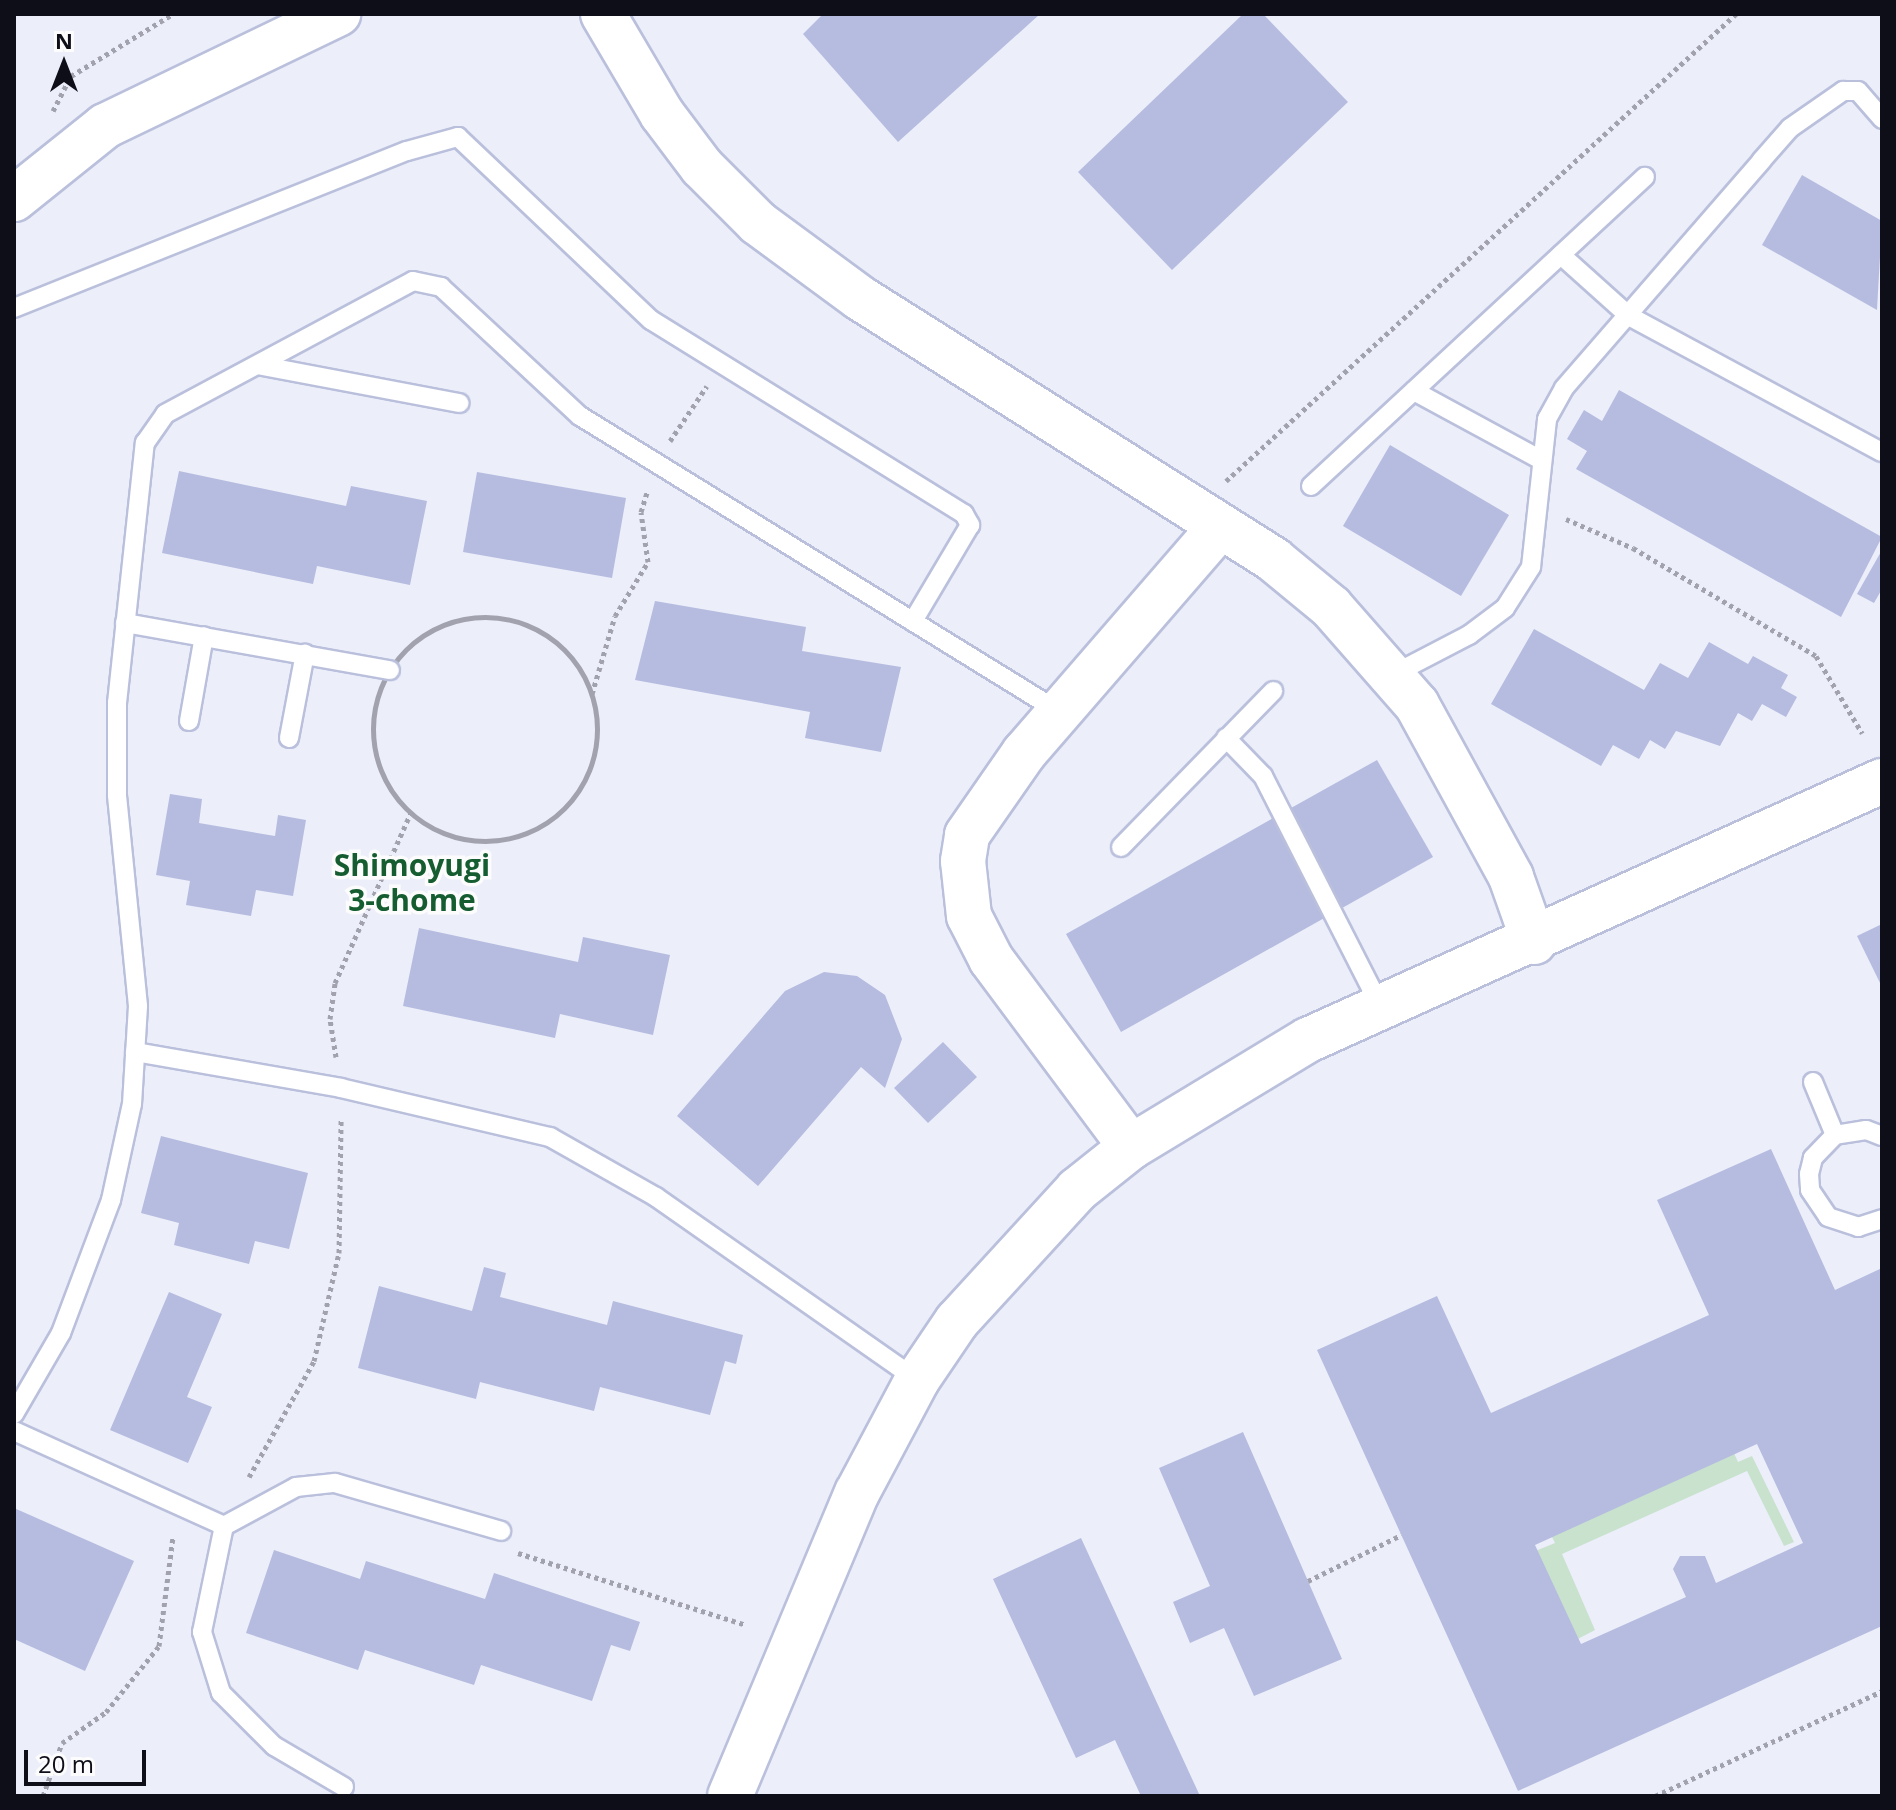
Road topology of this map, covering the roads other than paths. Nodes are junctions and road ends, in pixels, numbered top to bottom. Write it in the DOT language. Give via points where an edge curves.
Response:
graph roads {
  1 [pos="338,14"];
  2 [pos="603,14"];
  3 [pos="1882,119"];
  4 [pos="1645,177"];
  5 [pos="14,199"];
  6 [pos="1561,255"];
  7 [pos="14,308"];
  8 [pos="1629,316"];
  9 [pos="258,365"];
  10 [pos="1414,391"];
  11 [pos="459,403"];
  12 [pos="1882,452"];
  13 [pos="1541,460"];
  14 [pos="1311,486"];
  15 [pos="1220,507"];
  16 [pos="913,621"];
  17 [pos="125,623"];
  18 [pos="204,636"];
  19 [pos="305,653"];
  20 [pos="390,670"];
  21 [pos="1394,674"];
  22 [pos="1273,691"];
  23 [pos="1058,711"];
  24 [pos="189,721"];
  25 [pos="289,738"];
  26 [pos="1226,738"];
  27 [pos="1882,781"];
  28 [pos="1121,847"];
  29 [pos="1534,942"];
  30 [pos="1381,1008"];
  31 [pos="135,1052"];
  32 [pos="1813,1082"];
  33 [pos="1835,1135"];
  34 [pos="1882,1136"];
  35 [pos="1131,1147"];
  36 [pos="1882,1219"];
  37 [pos="917,1380"];
  38 [pos="14,1414"];
  39 [pos="14,1431"];
  40 [pos="224,1526"];
  41 [pos="501,1531"];
  42 [pos="344,1787"];
  43 [pos="730,1796"];
  1 -- 5 [label="street" via="118,119"];
  2 -- 15 [label="street" via="662,114 702,167 758,223 823,273"];
  3 -- 8 [label="lane" via="1858,91 1843,91 1790,128"];
  4 -- 6 [label="lane"];
  6 -- 8 [label="lane"];
  6 -- 10 [label="lane"];
  7 -- 16 [label="lane" via="407,151 458,137 592,271 721,367 964,514 970,525"];
  8 -- 12 [label="lane"];
  8 -- 13 [label="lane" via="1564,388 1547,419"];
  9 -- 11 [label="lane"];
  9 -- 16 [label="lane" via="413,281 441,287 580,416"];
  9 -- 17 [label="lane" via="165,414 145,443"];
  10 -- 13 [label="lane"];
  10 -- 14 [label="lane"];
  13 -- 21 [label="lane" via="1531,567 1505,608"];
  15 -- 21 [label="street"];
  15 -- 23 [label="street"];
  16 -- 23 [label="lane"];
  17 -- 18 [label="lane"];
  17 -- 31 [label="lane" via="117,795 138,1006"];
  18 -- 19 [label="lane"];
  18 -- 24 [label="lane"];
  19 -- 20 [label="lane"];
  19 -- 25 [label="lane"];
  21 -- 29 [label="street" via="1511,877"];
  22 -- 26 [label="lane"];
  23 -- 35 [label="street" via="967,835 962,887 991,959"];
  26 -- 28 [label="lane"];
  26 -- 30 [label="lane" via="1263,776"];
  27 -- 29 [label="street"];
  29 -- 30 [label="street"];
  30 -- 35 [label="street" via="1308,1040"];
  31 -- 37 [label="lane" via="512,1125 592,1158"];
  31 -- 38 [label="lane" via="132,1104 111,1200 61,1333"];
  32 -- 33 [label="lane"];
  33 -- 34 [label="lane" via="1866,1130"];
  33 -- 36 [label="lane" via="1813,1158 1810,1190 1817,1204 1842,1224"];
  35 -- 37 [label="street" via="1020,1247"];
  37 -- 43 [label="street" via="857,1493"];
  39 -- 40 [label="lane"];
  40 -- 41 [label="lane" via="285,1491 335,1483"];
  40 -- 42 [label="lane" via="202,1632 221,1693 274,1746"];
}
